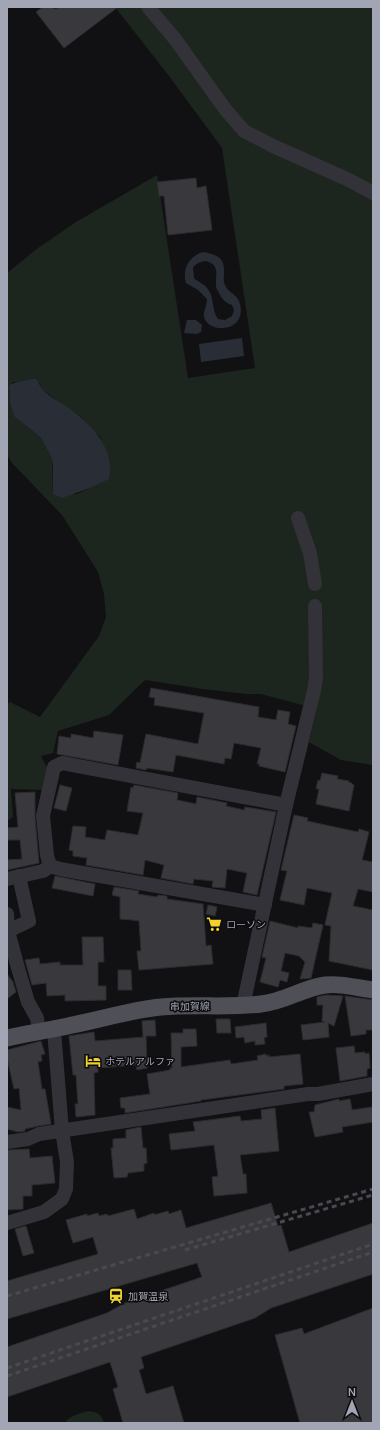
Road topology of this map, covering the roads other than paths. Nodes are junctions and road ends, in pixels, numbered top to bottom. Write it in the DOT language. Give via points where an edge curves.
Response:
graph roads {
  1 [pos="148,7"];
  2 [pos="373,193"];
  3 [pos="298,518"];
  4 [pos="315,584"];
  5 [pos="316,606"];
  6 [pos="286,805"];
  7 [pos="50,866"];
  8 [pos="13,877"];
  9 [pos="265,905"];
  10 [pos="7,914"];
  11 [pos="8,931"];
  12 [pos="373,990"];
  13 [pos="243,1006"];
  14 [pos="47,1030"];
  15 [pos="7,1038"];
  16 [pos="373,1084"];
  17 [pos="62,1131"];
  18 [pos="7,1142"];
  19 [pos="7,1223"];
  1 -- 2 [label="street" via="176,39 209,88 244,131"];
  3 -- 4 [label="street" via="310,553"];
  5 -- 6 [label="street" via="315,685"];
  6 -- 7 [label="street" via="62,762 54,767 43,816 46,855"];
  6 -- 9 [label="street"];
  7 -- 8 [label="street" via="43,871"];
  7 -- 9 [label="street"];
  8 -- 11 [label="street" via="29,921"];
  9 -- 13 [label="street"];
  10 -- 11 [label="street"];
  11 -- 14 [label="street" via="28,1002"];
  12 -- 13 [label="main road, 串加賀線" via="326,985 280,1000"];
  13 -- 14 [label="main road, 串加賀線" via="161,1007"];
  14 -- 15 [label="main road, 串加賀線"];
  14 -- 17 [label="street"];
  16 -- 17 [label="street"];
  17 -- 18 [label="street"];
  17 -- 19 [label="street" via="67,1162 66,1189 62,1199 44,1212"];
}
